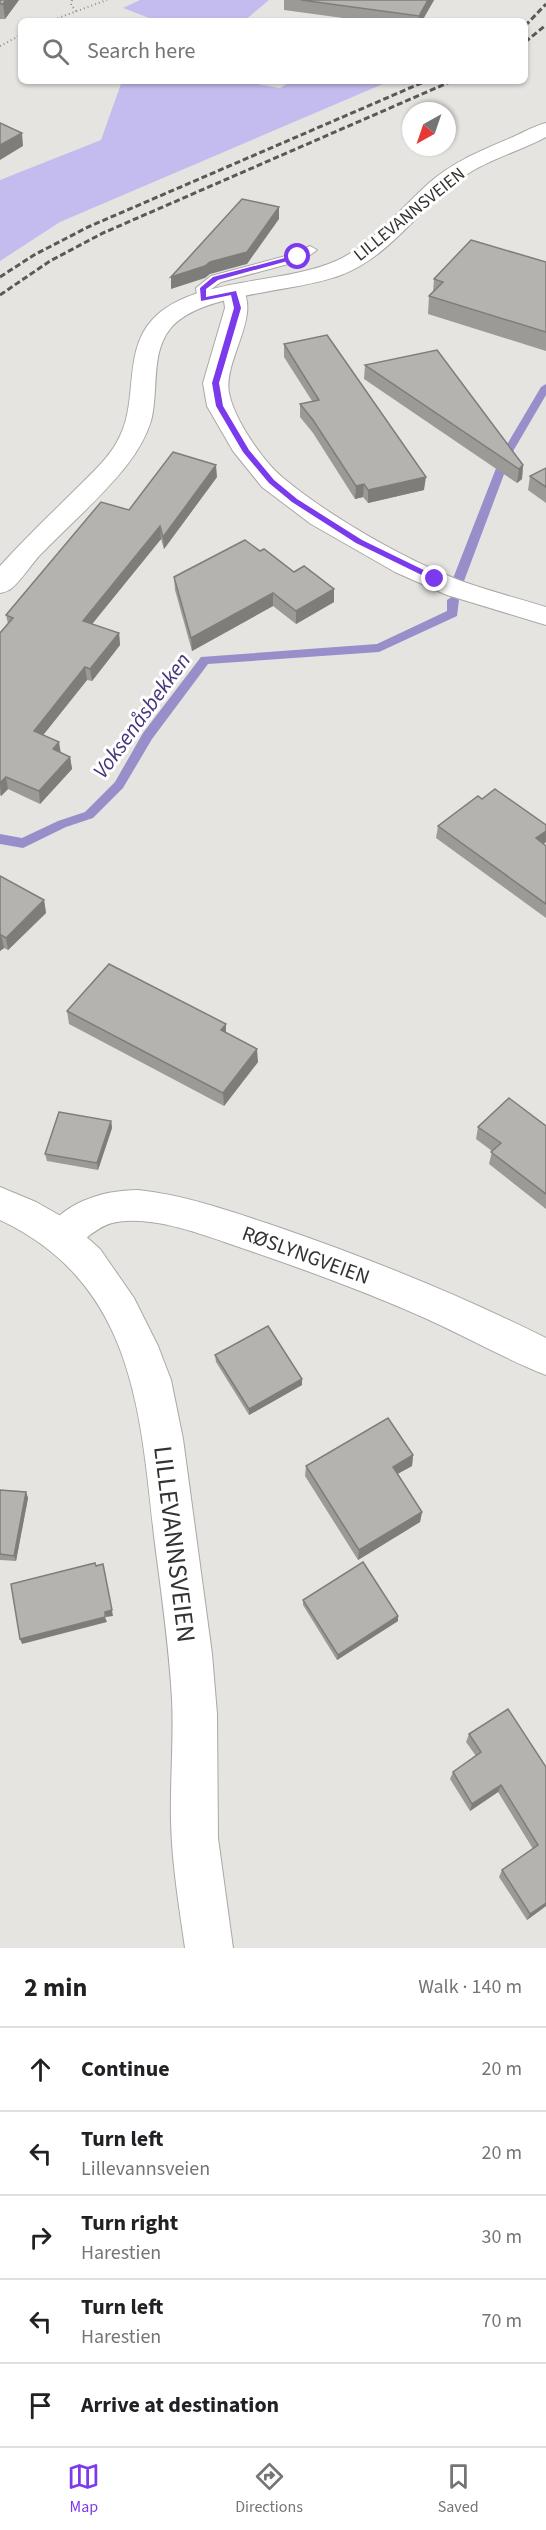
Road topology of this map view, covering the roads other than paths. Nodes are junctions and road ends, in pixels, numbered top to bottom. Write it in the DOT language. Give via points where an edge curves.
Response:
graph roads {
  1 [pos="546,129"];
  2 [pos="310,250"];
  3 [pos="234,292"];
  4 [pos="203,300"];
  5 [pos="0,584"];
  6 [pos="546,616"];
  7 [pos="0,1203"];
  8 [pos="62,1237"];
  9 [pos="546,1357"];
  10 [pos="209,1948"];
  1 -- 3 [label="street, LILLEVANNSVEIEN" via="454,173 363,255 346,264 327,272"];
  2 -- 4 [label="lane" via="298,257 216,279 203,288"];
  3 -- 4 [label="street, LILLEVANNSVEIEN"];
  3 -- 6 [label="street" via="237,308 215,383 219,406 246,451 271,482 320,518 405,566 457,589"];
  4 -- 5 [label="street, LILLEVANNSVEIEN" via="171,314 154,334 143,367 140,422 122,455"];
  7 -- 8 [label="street, LILLEVANNSVEIEN"];
  8 -- 9 [label="street, RØSLYNGVEIEN" via="99,1210 122,1206 164,1210 213,1222 413,1294"];
  8 -- 10 [label="street, LILLEVANNSVEIEN" via="102,1282 125,1319 146,1363 158,1408 194,1699 194,1823 198,1886"];
}
